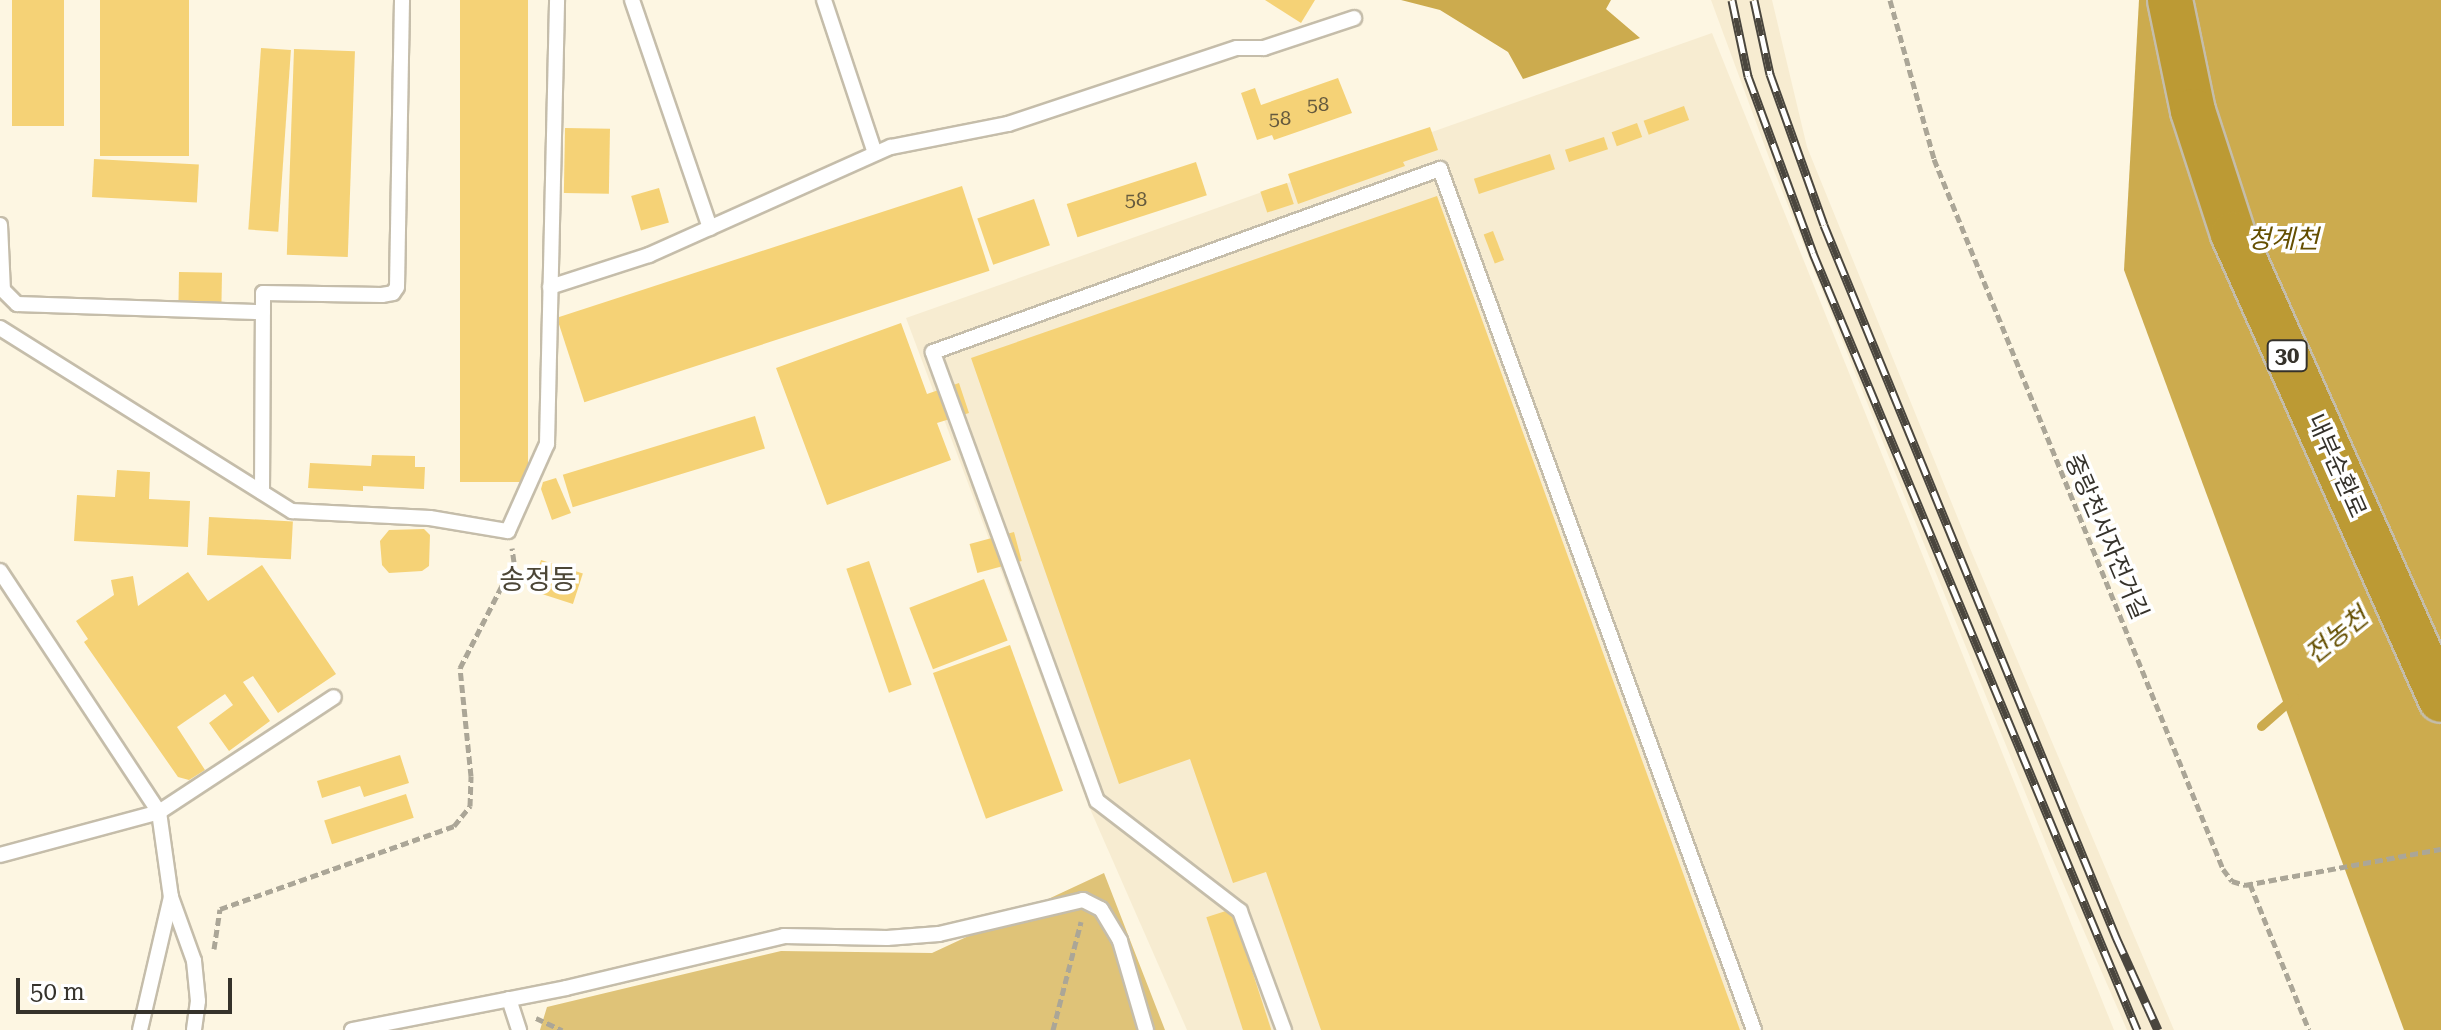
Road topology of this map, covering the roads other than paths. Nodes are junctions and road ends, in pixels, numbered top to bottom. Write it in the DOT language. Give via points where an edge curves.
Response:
graph roads {
  1 [pos="402,0"];
  2 [pos="557,0"];
  3 [pos="632,0"];
  4 [pos="824,0"];
  5 [pos="2170,0"];
  6 [pos="1354,18"];
  7 [pos="875,153"];
  8 [pos="0,225"];
  9 [pos="710,228"];
  10 [pos="550,287"];
  11 [pos="263,312"];
  12 [pos="0,328"];
  13 [pos="262,492"];
  14 [pos="0,571"];
  15 [pos="334,697"];
  16 [pos="2441,700"];
  17 [pos="159,812"];
  18 [pos="0,855"];
  19 [pos="171,897"];
  20 [pos="509,999"];
  21 [pos="140,1030"];
  22 [pos="194,1030"];
  23 [pos="352,1030"];
  24 [pos="519,1030"];
  25 [pos="1146,1030"];
  26 [pos="1284,1030"];
  27 [pos="1754,1030"];
  1 -- 11 [label="lane" via="397,287 382,295 263,293"];
  2 -- 10 [label="lane"];
  3 -- 9 [label="lane"];
  4 -- 7 [label="lane"];
  5 -- 16 [label="highway, 내부순환로 / 30" via="2193,111 2233,234"];
  6 -- 7 [label="lane" via="1264,48 1237,48 1008,124"];
  7 -- 9 [label="lane"];
  8 -- 11 [label="lane" via="3,290 17,304"];
  9 -- 10 [label="lane" via="649,255"];
  10 -- 13 [label="lane" via="547,444 508,531 430,518 300,513"];
  11 -- 13 [label="lane"];
  12 -- 13 [label="lane"];
  14 -- 17 [label="lane"];
  15 -- 17 [label="lane"];
  17 -- 18 [label="lane"];
  17 -- 19 [label="lane"];
  19 -- 21 [label="lane"];
  19 -- 22 [label="lane" via="194,961"];
  20 -- 23 [label="lane"];
  20 -- 24 [label="lane"];
  20 -- 25 [label="lane" via="784,936 939,934 1083,900 1101,909 1120,941"];
  26 -- 27 [label="lane" via="1240,911 1097,801 933,352 1440,169"];
}
